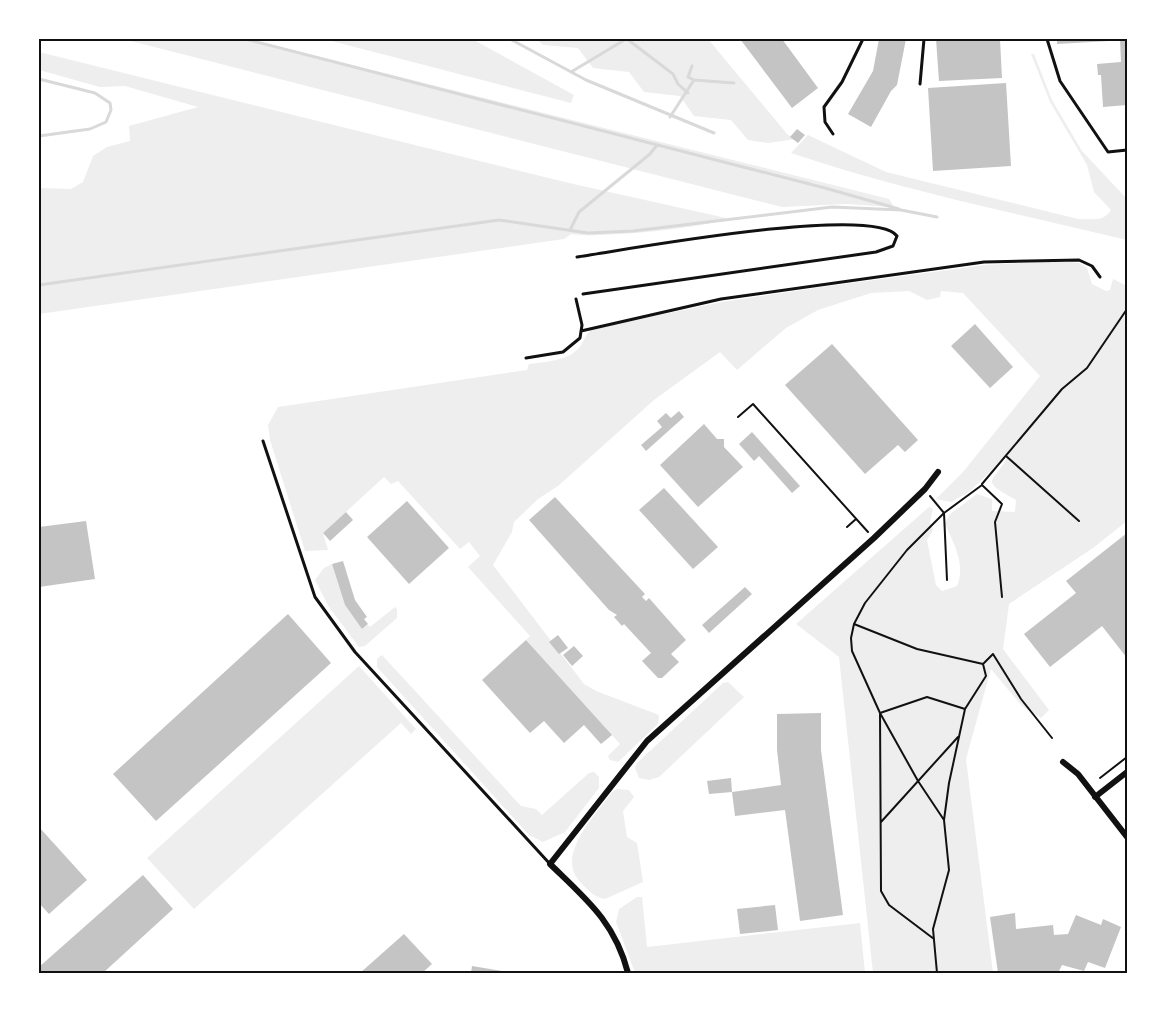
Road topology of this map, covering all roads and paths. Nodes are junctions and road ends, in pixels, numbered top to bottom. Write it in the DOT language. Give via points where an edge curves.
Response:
graph roads {
  1 [pos="863,39"];
  2 [pos="924,39"];
  3 [pos="1047,39"];
  4 [pos="920,84"];
  5 [pos="833,134"];
  6 [pos="1127,150"];
  7 [pos="577,257"];
  8 [pos="1100,277"];
  9 [pos="583,294"];
  10 [pos="576,299"];
  11 [pos="1127,309"];
  12 [pos="581,331"];
  13 [pos="526,358"];
  14 [pos="738,417"];
  15 [pos="263,441"];
  16 [pos="1006,456"];
  17 [pos="938,472"];
  18 [pos="982,484"];
  19 [pos="925,489"];
  20 [pos="944,513"];
  21 [pos="856,519"];
  22 [pos="1079,521"];
  23 [pos="847,527"];
  24 [pos="874,538"];
  25 [pos="947,580"];
  26 [pos="1002,597"];
  27 [pos="854,624"];
  28 [pos="983,664"];
  29 [pos="965,709"];
  30 [pos="879,713"];
  31 [pos="958,737"];
  32 [pos="1052,738"];
  33 [pos="1127,757"];
  34 [pos="1063,762"];
  35 [pos="1127,772"];
  36 [pos="1100,778"];
  37 [pos="918,781"];
  38 [pos="1095,797"];
  39 [pos="944,820"];
  40 [pos="881,822"];
  41 [pos="1127,837"];
  42 [pos="550,864"];
  43 [pos="934,939"];
  44 [pos="628,973"];
  45 [pos="937,973"];
  1 -- 5 [label="lane" via="842,82 824,107 825,122"];
  2 -- 4 [label="lane"];
  3 -- 6 [label="lane" via="1060,81 1108,152"];
  7 -- 9 [label="lane" via="808,225 876,225 897,236 893,246 876,252"];
  8 -- 12 [label="lane" via="1092,266 1079,260 984,262 722,299"];
  10 -- 12 [label="lane"];
  11 -- 16 [label="path" via="1087,368 1062,389"];
  12 -- 13 [label="lane" via="580,338 563,352"];
  14 -- 21 [label="path" via="753,404"];
  15 -- 42 [label="lane" via="315,597 355,652"];
  16 -- 18 [label="path"];
  16 -- 22 [label="path"];
  17 -- 19 [label="street"];
  18 -- 20 [label="path"];
  18 -- 26 [label="path" via="1002,504 995,522"];
  19 -- 20 [label="path"];
  19 -- 24 [label="street"];
  20 -- 25 [label="path"];
  20 -- 27 [label="path" via="883,579"];
  21 -- 23 [label="path"];
  21 -- 24 [label="path"];
  24 -- 42 [label="street" via="647,741"];
  27 -- 28 [label="path" via="916,649"];
  27 -- 30 [label="path" via="852,651"];
  28 -- 29 [label="path" via="986,676"];
  28 -- 32 [label="path" via="993,654"];
  29 -- 30 [label="path" via="927,697"];
  29 -- 31 [label="path"];
  30 -- 37 [label="path"];
  30 -- 40 [label="path"];
  31 -- 37 [label="path"];
  31 -- 39 [label="path"];
  33 -- 36 [label="path"];
  34 -- 38 [label="street"];
  35 -- 38 [label="street"];
  37 -- 39 [label="path"];
  37 -- 40 [label="path"];
  38 -- 41 [label="street"];
  39 -- 43 [label="path" via="949,870 934,922"];
  40 -- 43 [label="path" via="879,859 884,898"];
  42 -- 44 [label="street" via="601,914 619,943"];
  43 -- 45 [label="path"];
}
